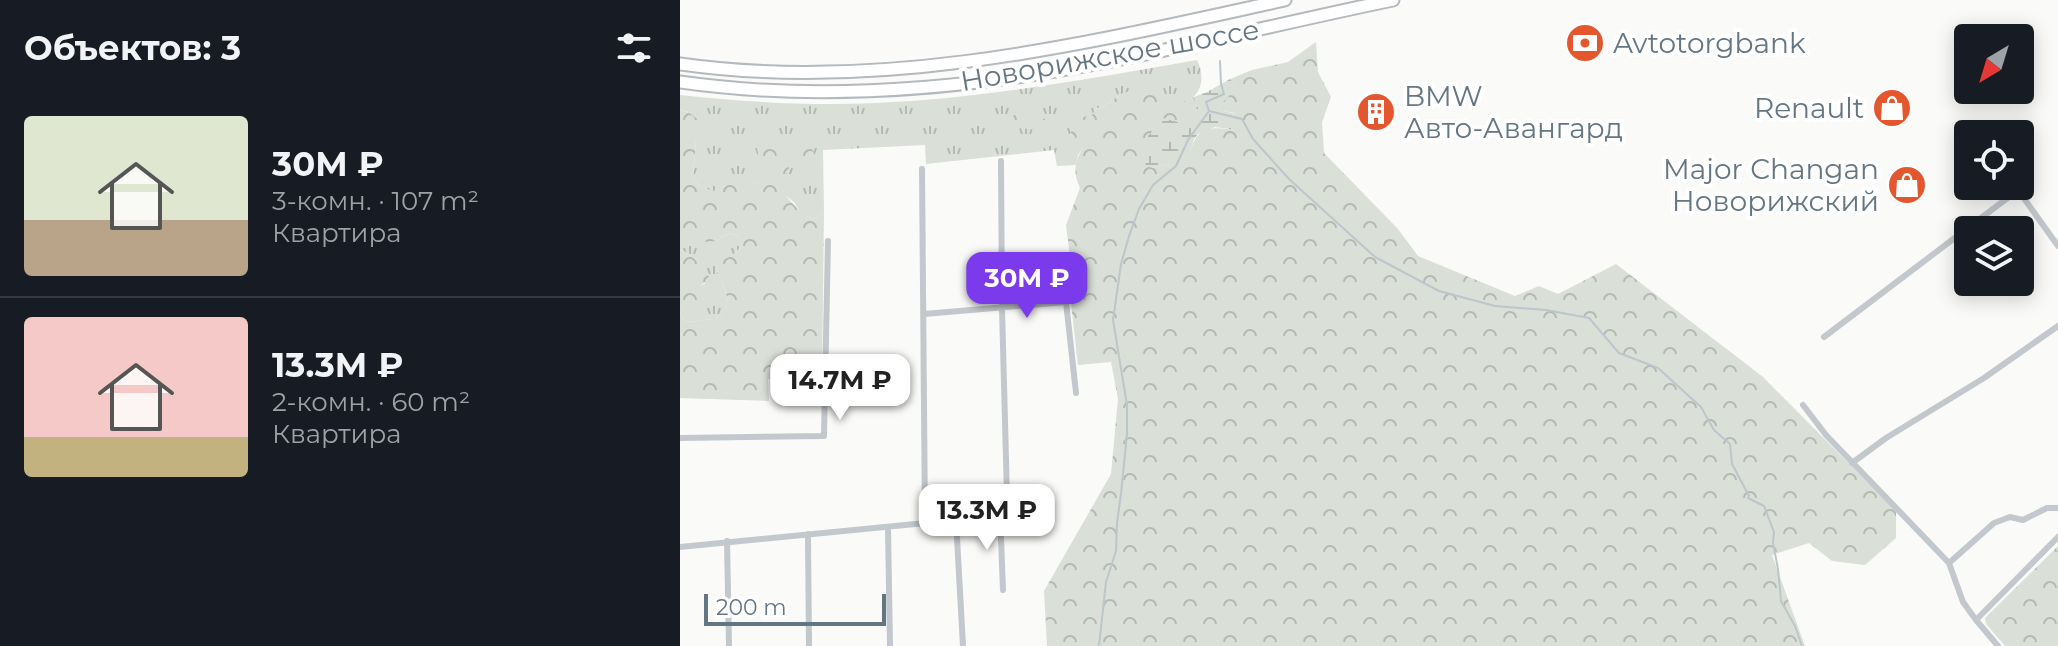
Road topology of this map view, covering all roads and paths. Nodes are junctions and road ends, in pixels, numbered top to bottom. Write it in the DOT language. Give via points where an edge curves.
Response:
graph roads {
  1 [pos="1285,0"];
  2 [pos="1393,0"];
  3 [pos="680,64"];
  4 [pos="680,82"];
  5 [pos="1001,161"];
  6 [pos="922,169"];
  7 [pos="828,241"];
  8 [pos="2058,246"];
  9 [pos="1002,308"];
  10 [pos="924,314"];
  11 [pos="2058,326"];
  12 [pos="1824,337"];
  13 [pos="1076,393"];
  14 [pos="1803,405"];
  15 [pos="680,438"];
  16 [pos="1852,463"];
  17 [pos="2058,508"];
  18 [pos="1000,513"];
  19 [pos="956,520"];
  20 [pos="925,523"];
  21 [pos="888,527"];
  22 [pos="808,534"];
  23 [pos="2058,537"];
  24 [pos="727,541"];
  25 [pos="680,547"];
  26 [pos="1949,563"];
  27 [pos="1003,590"];
  28 [pos="1976,620"];
  29 [pos="729,646"];
  30 [pos="809,646"];
  31 [pos="890,646"];
  32 [pos="963,646"];
  33 [pos="1998,646"];
  1 -- 3 [label="highway, Новорижское шоссе" via="1130,34 944,64 791,72"];
  2 -- 4 [label="highway, Новорижское шоссе" via="1096,64 956,84 850,91"];
  5 -- 9 [label="street"];
  6 -- 10 [label="street"];
  7 -- 15 [label="street" via="824,436"];
  8 -- 12 [label="street" via="2018,190"];
  9 -- 10 [label="street"];
  9 -- 13 [label="street" via="1066,302"];
  9 -- 18 [label="street" via="1007,497"];
  10 -- 20 [label="street"];
  11 -- 16 [label="street"];
  14 -- 16 [label="street"];
  16 -- 26 [label="street"];
  17 -- 26 [label="street" via="1994,523"];
  18 -- 19 [label="street"];
  18 -- 27 [label="street"];
  19 -- 20 [label="street"];
  19 -- 32 [label="street"];
  20 -- 21 [label="street"];
  21 -- 22 [label="street"];
  21 -- 31 [label="street"];
  22 -- 24 [label="street"];
  22 -- 30 [label="street"];
  23 -- 28 [label="street"];
  24 -- 25 [label="street"];
  24 -- 29 [label="street"];
  26 -- 28 [label="street" via="1963,602"];
  28 -- 33 [label="street"];
}
